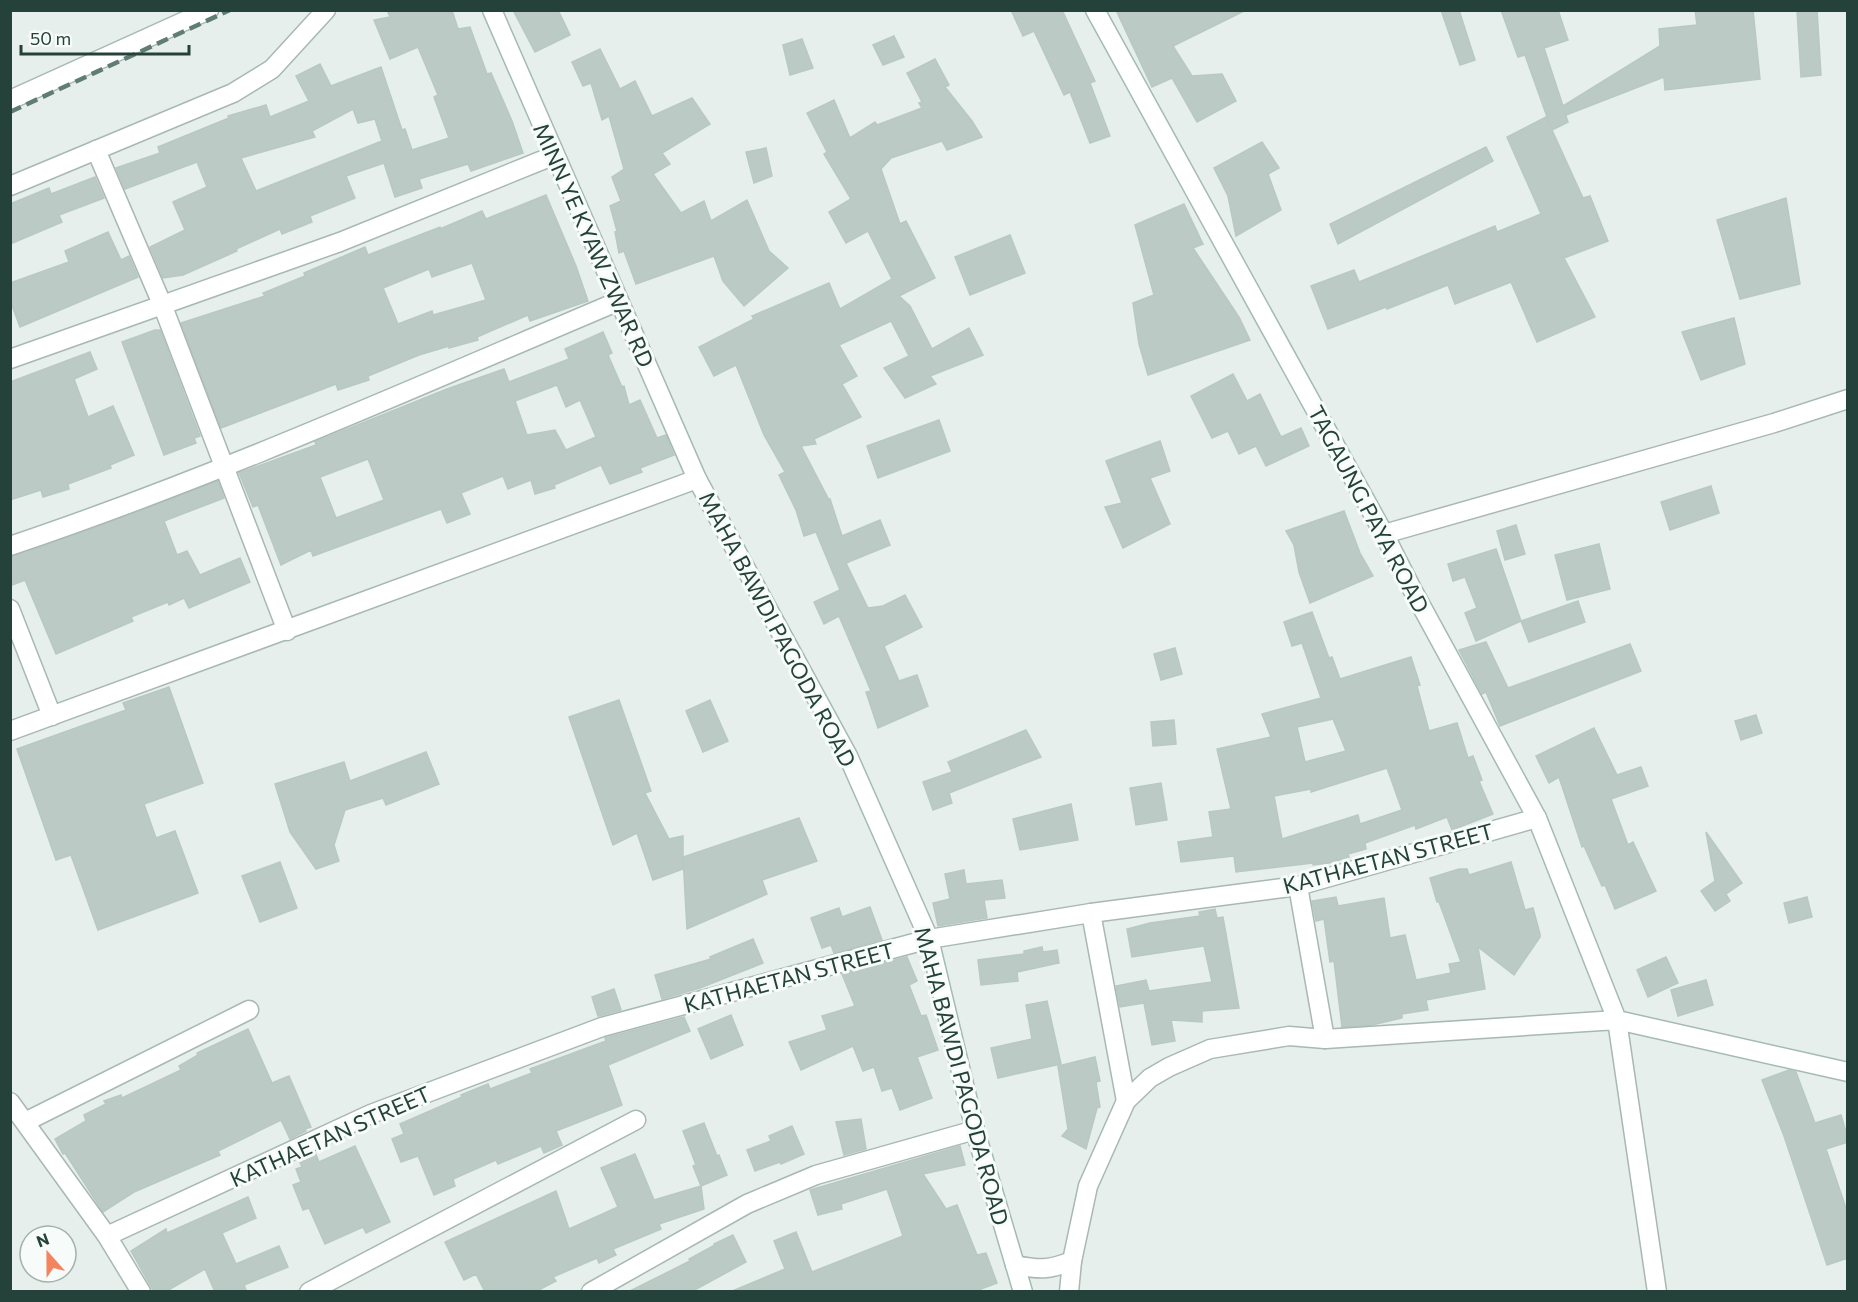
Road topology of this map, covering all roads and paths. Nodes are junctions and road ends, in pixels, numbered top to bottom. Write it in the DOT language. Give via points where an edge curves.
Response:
graph roads {
  1 [pos="209,10"];
  2 [pos="326,10"];
  3 [pos="492,10"];
  4 [pos="1095,10"];
  5 [pos="10,100"];
  6 [pos="96,150"];
  7 [pos="555,155"];
  8 [pos="10,186"];
  9 [pos="619,301"];
  10 [pos="162,304"];
  11 [pos="10,359"];
  12 [pos="1848,399"];
  13 [pos="225,468"];
  14 [pos="697,479"];
  15 [pos="1384,534"];
  16 [pos="10,546"];
  17 [pos="10,609"];
  18 [pos="287,631"];
  19 [pos="52,716"];
  20 [pos="10,731"];
  21 [pos="1537,818"];
  22 [pos="1299,886"];
  23 [pos="1091,912"];
  24 [pos="928,939"];
  25 [pos="249,1010"];
  26 [pos="1617,1020"];
  27 [pos="1325,1039"];
  28 [pos="1848,1072"];
  29 [pos="1126,1101"];
  30 [pos="10,1102"];
  31 [pos="636,1120"];
  32 [pos="25,1122"];
  33 [pos="975,1130"];
  34 [pos="107,1236"];
  35 [pos="1072,1261"];
  36 [pos="1015,1265"];
  37 [pos="141,1292"];
  38 [pos="309,1292"];
  39 [pos="591,1292"];
  40 [pos="1023,1292"];
  41 [pos="1069,1292"];
  42 [pos="1657,1292"];
  1 -- 5 [label="street"];
  2 -- 6 [label="street" via="272,69 233,93"];
  3 -- 7 [label="street, MINN YE KYAW ZWAR RD"];
  4 -- 15 [label="street, TAGAUNG PAYA ROAD"];
  6 -- 8 [label="street"];
  6 -- 10 [label="street"];
  7 -- 9 [label="street, MINN YE KYAW ZWAR RD"];
  7 -- 10 [label="street" via="340,242"];
  9 -- 13 [label="street"];
  9 -- 14 [label="street, MINN YE KYAW ZWAR RD"];
  10 -- 11 [label="street"];
  10 -- 13 [label="street"];
  12 -- 15 [label="street"];
  13 -- 16 [label="street"];
  13 -- 18 [label="street"];
  14 -- 18 [label="street"];
  14 -- 24 [label="street, MAHA BAWDI PAGODA ROAD" via="848,756"];
  15 -- 21 [label="street, TAGAUNG PAYA ROAD"];
  17 -- 19 [label="street"];
  18 -- 19 [label="street"];
  19 -- 20 [label="street"];
  21 -- 22 [label="street, KATHAETAN STREET"];
  21 -- 26 [label="street, TAGAUNG PAYA ROAD"];
  22 -- 23 [label="street, KATHAETAN STREET"];
  22 -- 27 [label="street"];
  23 -- 24 [label="street, KATHAETAN STREET"];
  23 -- 29 [label="street"];
  24 -- 33 [label="street, MAHA BAWDI PAGODA ROAD"];
  24 -- 34 [label="street, KATHAETAN STREET" via="602,1028 371,1114"];
  25 -- 32 [label="street"];
  26 -- 27 [label="street"];
  26 -- 28 [label="street"];
  26 -- 42 [label="street, TAGAUNG PAYA ROAD"];
  27 -- 29 [label="street" via="1289,1036 1210,1049 1150,1078"];
  29 -- 35 [label="street" via="1088,1186"];
  30 -- 32 [label="street"];
  31 -- 38 [label="street"];
  32 -- 34 [label="street"];
  33 -- 36 [label="street, MAHA BAWDI PAGODA ROAD"];
  33 -- 39 [label="street" via="816,1174 747,1204"];
  34 -- 37 [label="street"];
  35 -- 36 [label="street" via="1052,1269"];
  35 -- 41 [label="street"];
  36 -- 40 [label="street, MAHA BAWDI PAGODA ROAD"];
}
